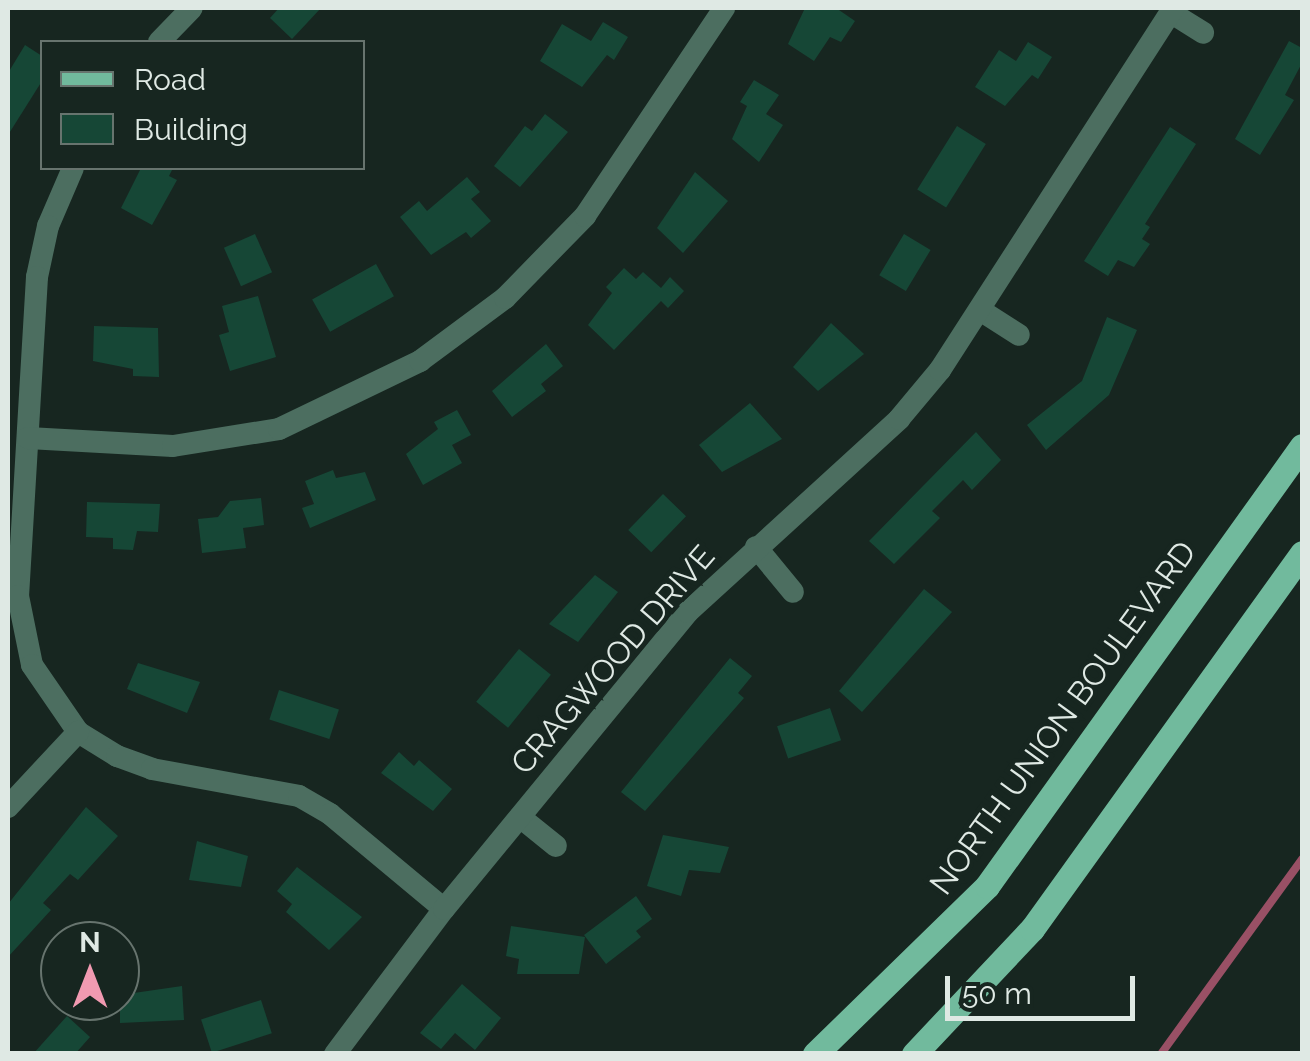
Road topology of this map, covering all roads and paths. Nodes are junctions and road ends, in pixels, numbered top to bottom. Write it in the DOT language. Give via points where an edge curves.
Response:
graph roads {
  1 [pos="192,8"];
  2 [pos="724,8"];
  3 [pos="1172,10"];
  4 [pos="1203,33"];
  5 [pos="161,40"];
  6 [pos="72,170"];
  7 [pos="980,310"];
  8 [pos="1020,334"];
  9 [pos="28,438"];
  10 [pos="1302,446"];
  11 [pos="756,547"];
  12 [pos="1302,553"];
  13 [pos="793,592"];
  14 [pos="78,732"];
  15 [pos="8,806"];
  16 [pos="520,817"];
  17 [pos="556,846"];
  18 [pos="444,909"];
  19 [pos="335,1054"];
  20 [pos="814,1054"];
  21 [pos="914,1054"];
  1 -- 5 [label="street"];
  2 -- 9 [label="street" via="586,216 504,298 420,361 279,429 173,446"];
  3 -- 4 [label="street, CRAGWOOD DRIVE"];
  3 -- 7 [label="street, CRAGWOOD DRIVE"];
  6 -- 9 [label="street" via="48,226 37,277"];
  7 -- 8 [label="street"];
  7 -- 11 [label="street, CRAGWOOD DRIVE" via="898,419"];
  9 -- 14 [label="street" via="22,632 50,699"];
  10 -- 20 [label="main road, NORTH UNION BOULEVARD" via="987,886"];
  11 -- 13 [label="street, CRAGWOOD DRIVE"];
  11 -- 16 [label="street, CRAGWOOD DRIVE" via="688,612"];
  12 -- 21 [label="main road" via="1032,928"];
  14 -- 15 [label="street"];
  14 -- 18 [label="street" via="152,769 299,796"];
  16 -- 17 [label="street, CRAGWOOD DRIVE"];
  16 -- 18 [label="street, CRAGWOOD DRIVE"];
  18 -- 19 [label="street, CRAGWOOD DRIVE"];
}
